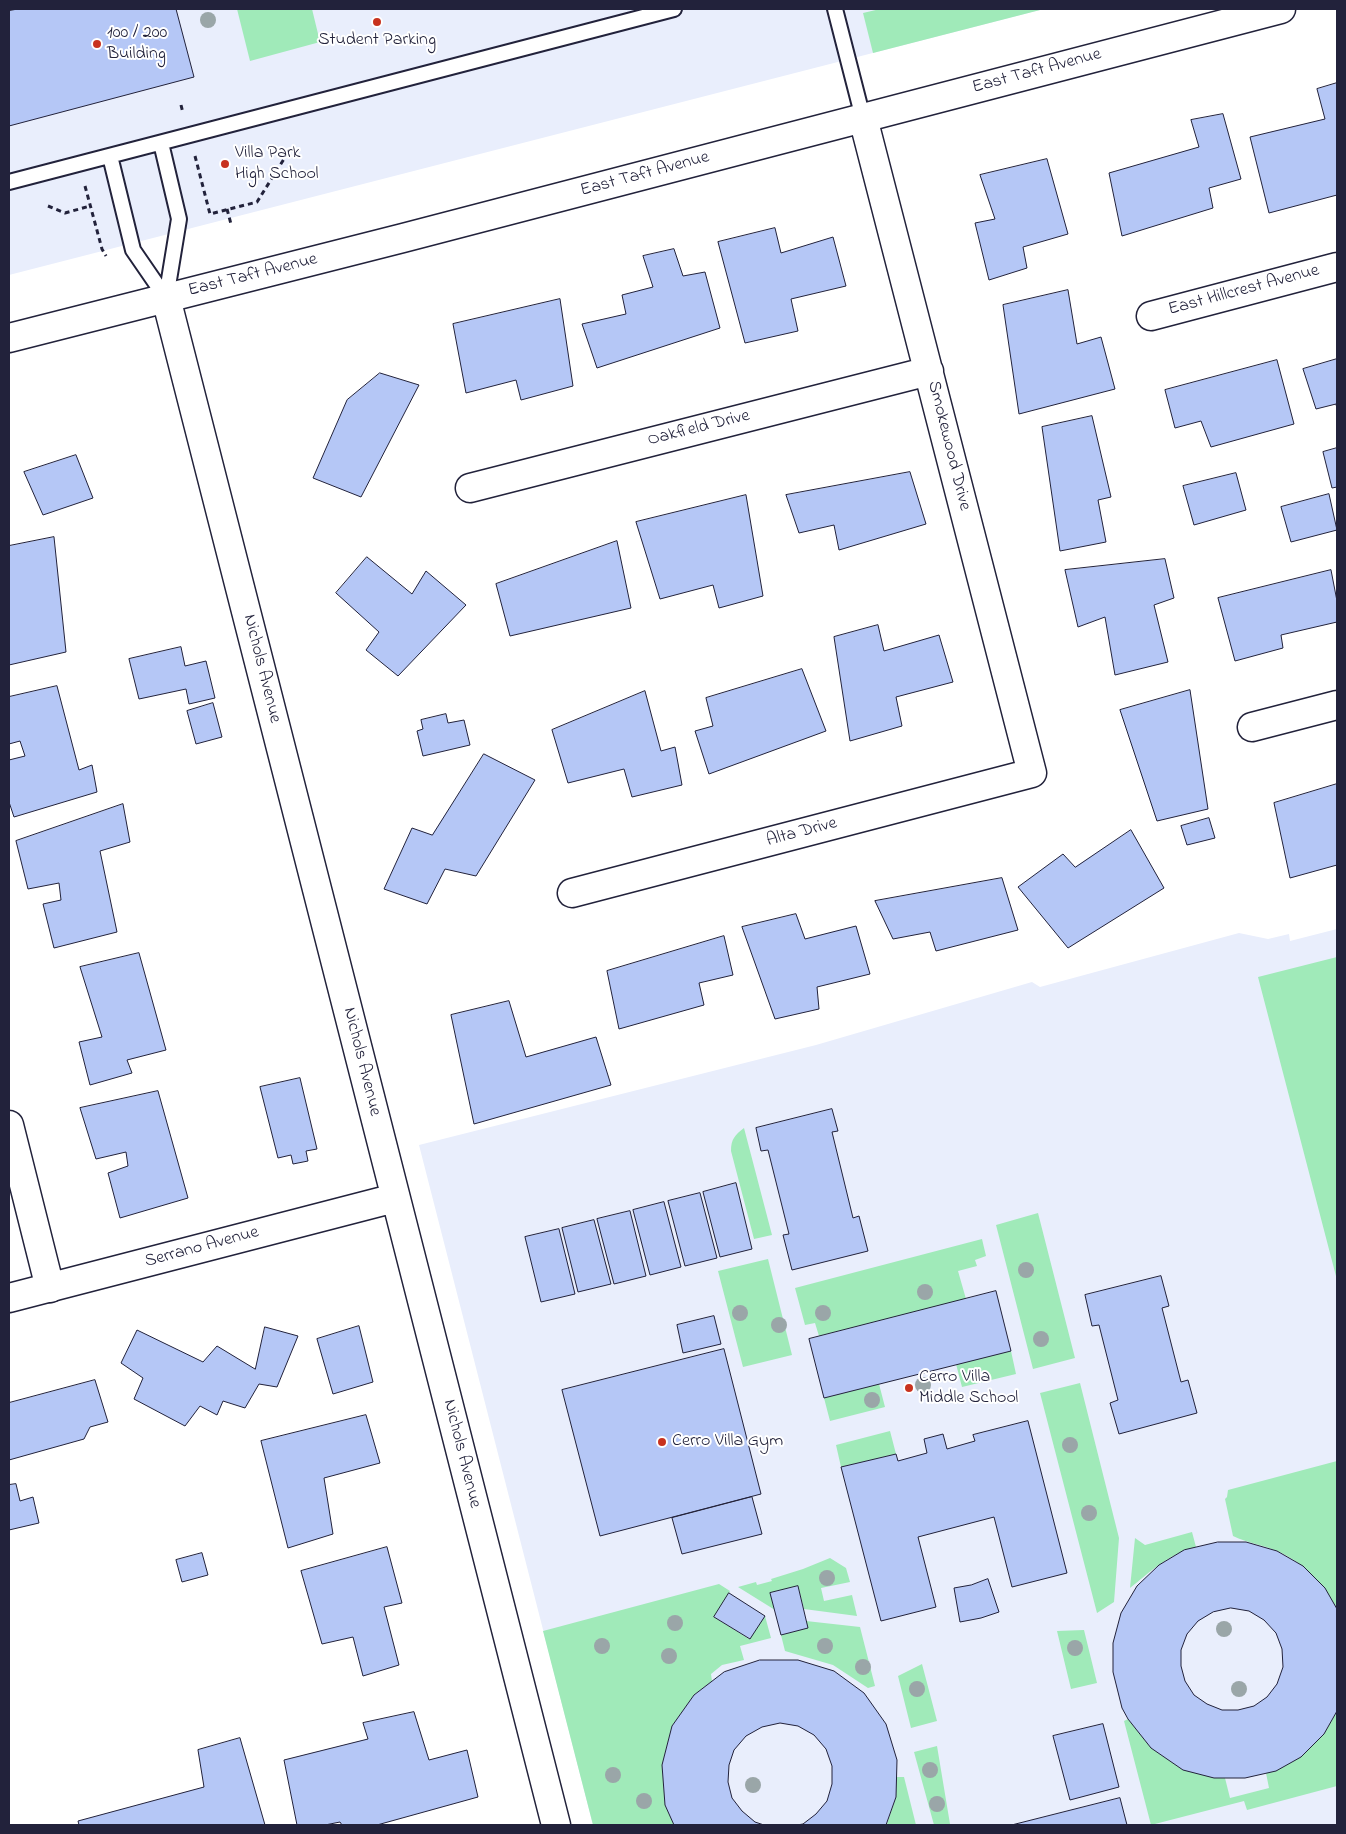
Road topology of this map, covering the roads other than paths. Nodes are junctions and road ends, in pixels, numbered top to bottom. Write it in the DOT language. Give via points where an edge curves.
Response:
graph roads {
  1 [pos="674,9"];
  2 [pos="835,9"];
  3 [pos="1280,9"];
  4 [pos="863,118"];
  5 [pos="160,143"];
  6 [pos="110,156"];
  7 [pos="9,182"];
  8 [pos="1337,267"];
  9 [pos="166,298"];
  10 [pos="1151,316"];
  11 [pos="9,338"];
  12 [pos="929,371"];
  13 [pos="470,488"];
  14 [pos="1337,705"];
  15 [pos="1252,727"];
  16 [pos="1032,773"];
  17 [pos="572,893"];
  18 [pos="9,1125"];
  19 [pos="395,1198"];
  20 [pos="50,1288"];
  21 [pos="9,1298"];
  22 [pos="556,1825"];
  1 -- 5 [label="lane"];
  2 -- 4 [label="lane"];
  3 -- 4 [label="street, East Taft Avenue"];
  4 -- 9 [label="street, East Taft Avenue"];
  4 -- 12 [label="street, Smokewood Drive"];
  5 -- 6 [label="lane"];
  5 -- 9 [label="lane" via="179,219"];
  6 -- 7 [label="lane"];
  6 -- 9 [label="lane" via="133,250"];
  8 -- 10 [label="street, East Hillcrest Avenue"];
  9 -- 11 [label="street, East Taft Avenue"];
  9 -- 19 [label="street, Nichols Avenue"];
  12 -- 13 [label="street, Oakfield Drive"];
  12 -- 16 [label="street, Smokewood Drive"];
  14 -- 15 [label="street"];
  16 -- 17 [label="street, Alta Drive"];
  18 -- 20 [label="street"];
  19 -- 20 [label="street, Serrano Avenue"];
  19 -- 22 [label="street, Nichols Avenue"];
  20 -- 21 [label="street, Serrano Avenue"];
}
